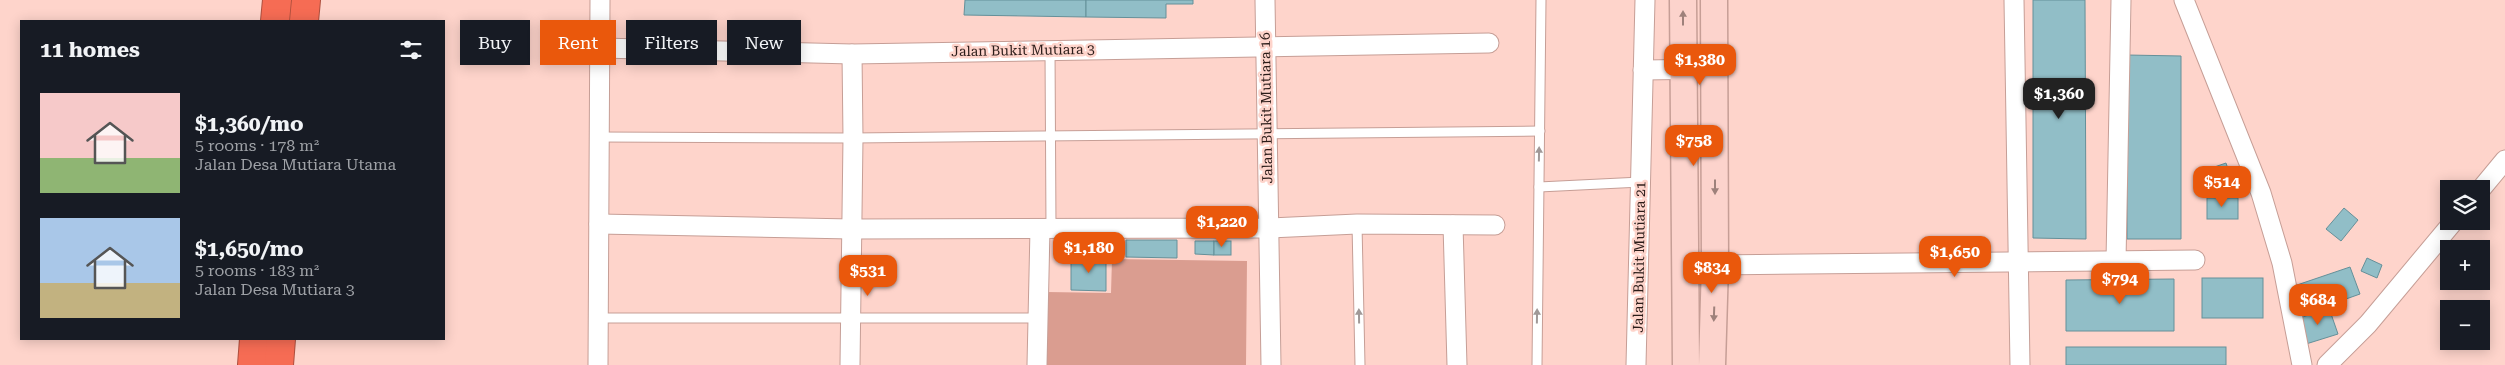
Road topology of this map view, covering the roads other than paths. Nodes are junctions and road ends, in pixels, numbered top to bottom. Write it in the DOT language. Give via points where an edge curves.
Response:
graph roads {
  1 [pos="277,0"];
  2 [pos="306,0"];
  3 [pos="600,0"];
  4 [pos="1265,0"];
  5 [pos="1541,0"];
  6 [pos="1645,0"];
  7 [pos="1683,0"];
  8 [pos="1714,0"];
  9 [pos="2014,0"];
  10 [pos="2121,0"];
  11 [pos="2184,0"];
  12 [pos="275,20"];
  13 [pos="304,20"];
  14 [pos="600,20"];
  15 [pos="1490,43"];
  16 [pos="1265,47"];
  17 [pos="616,48"];
  18 [pos="1050,50"];
  19 [pos="852,54"];
  20 [pos="601,65"];
  21 [pos="1714,69"];
  22 [pos="1643,70"];
  23 [pos="1683,70"];
  24 [pos="1540,131"];
  25 [pos="1266,135"];
  26 [pos="1051,136"];
  27 [pos="599,137"];
  28 [pos="853,138"];
  29 [pos="2505,160"];
  30 [pos="2488,180"];
  31 [pos="1641,182"];
  32 [pos="1539,187"];
  33 [pos="599,224"];
  34 [pos="1357,224"];
  35 [pos="1453,225"];
  36 [pos="1495,225"];
  37 [pos="1268,228"];
  38 [pos="852,229"];
  39 [pos="1045,229"];
  40 [pos="2446,230"];
  41 [pos="1684,240"];
  42 [pos="2019,260"];
  43 [pos="2195,260"];
  44 [pos="2116,261"];
  45 [pos="1715,265"];
  46 [pos="1685,303"];
  47 [pos="599,318"];
  48 [pos="851,318"];
  49 [pos="1038,318"];
  50 [pos="254,340"];
  51 [pos="281,340"];
  52 [pos="252,365"];
  53 [pos="279,365"];
  54 [pos="598,365"];
  55 [pos="850,365"];
  56 [pos="1036,365"];
  57 [pos="1271,365"];
  58 [pos="1360,365"];
  59 [pos="1457,365"];
  60 [pos="1537,365"];
  61 [pos="1636,365"];
  62 [pos="1686,365"];
  63 [pos="1712,365"];
  64 [pos="2020,365"];
  65 [pos="2302,365"];
  66 [pos="2327,365"];
  1 -- 12 [label="highway"];
  2 -- 13 [label="highway"];
  3 -- 14 [label="street"];
  4 -- 16 [label="street, Jalan Bukit Mutiara 16"];
  5 -- 24 [label="lane"];
  6 -- 22 [label="street, Jalan Bukit Mutiara 21"];
  23 -- 7 [label="street, one-way"];
  8 -- 21 [label="street"];
  9 -- 42 [label="street"];
  10 -- 44 [label="street"];
  11 -- 65 [label="street" via="2261,193 2282,264"];
  15 -- 16 [label="street, Jalan Bukit Mutiara 3"];
  16 -- 18 [label="street, Jalan Bukit Mutiara 3"];
  16 -- 25 [label="street, Jalan Bukit Mutiara 16"];
  17 -- 19 [label="street, Jalan Bukit Mutiara 3"];
  18 -- 19 [label="street, Jalan Bukit Mutiara 3"];
  18 -- 26 [label="lane"];
  19 -- 28 [label="street"];
  20 -- 27 [label="street"];
  21 -- 23 [label="street"];
  21 -- 45 [label="street, one-way"];
  22 -- 23 [label="street"];
  22 -- 31 [label="street, Jalan Bukit Mutiara 21"];
  23 -- 41 [label="street"];
  24 -- 25 [label="lane"];
  32 -- 24 [label="lane, one-way"];
  25 -- 26 [label="lane"];
  25 -- 37 [label="street, Jalan Bukit Mutiara 16"];
  26 -- 28 [label="lane"];
  26 -- 39 [label="lane"];
  27 -- 28 [label="lane"];
  27 -- 33 [label="street"];
  28 -- 38 [label="street"];
  29 -- 30 [label="street"];
  31 -- 32 [label="lane"];
  31 -- 61 [label="street, Jalan Bukit Mutiara 21"];
  60 -- 32 [label="lane, one-way"];
  33 -- 38 [label="street"];
  33 -- 47 [label="street"];
  34 -- 35 [label="street"];
  34 -- 37 [label="street"];
  58 -- 34 [label="lane, one-way"];
  35 -- 36 [label="street"];
  35 -- 59 [label="street"];
  37 -- 39 [label="street"];
  37 -- 57 [label="street, Jalan Bukit Mutiara 16"];
  38 -- 39 [label="street"];
  38 -- 48 [label="street"];
  39 -- 49 [label="street"];
  40 -- 66 [label="street" via="2368,324"];
  41 -- 45 [label="street" via="1702,261"];
  41 -- 46 [label="street"];
  42 -- 44 [label="street"];
  42 -- 45 [label="street"];
  42 -- 64 [label="street"];
  43 -- 44 [label="street"];
  45 -- 46 [label="street" via="1701,274"];
  45 -- 63 [label="street, one-way"];
  46 -- 62 [label="street"];
  47 -- 48 [label="lane"];
  47 -- 54 [label="street"];
  48 -- 49 [label="lane"];
  48 -- 55 [label="street"];
  49 -- 56 [label="street"];
  50 -- 52 [label="highway"];
  51 -- 53 [label="highway"];
}
